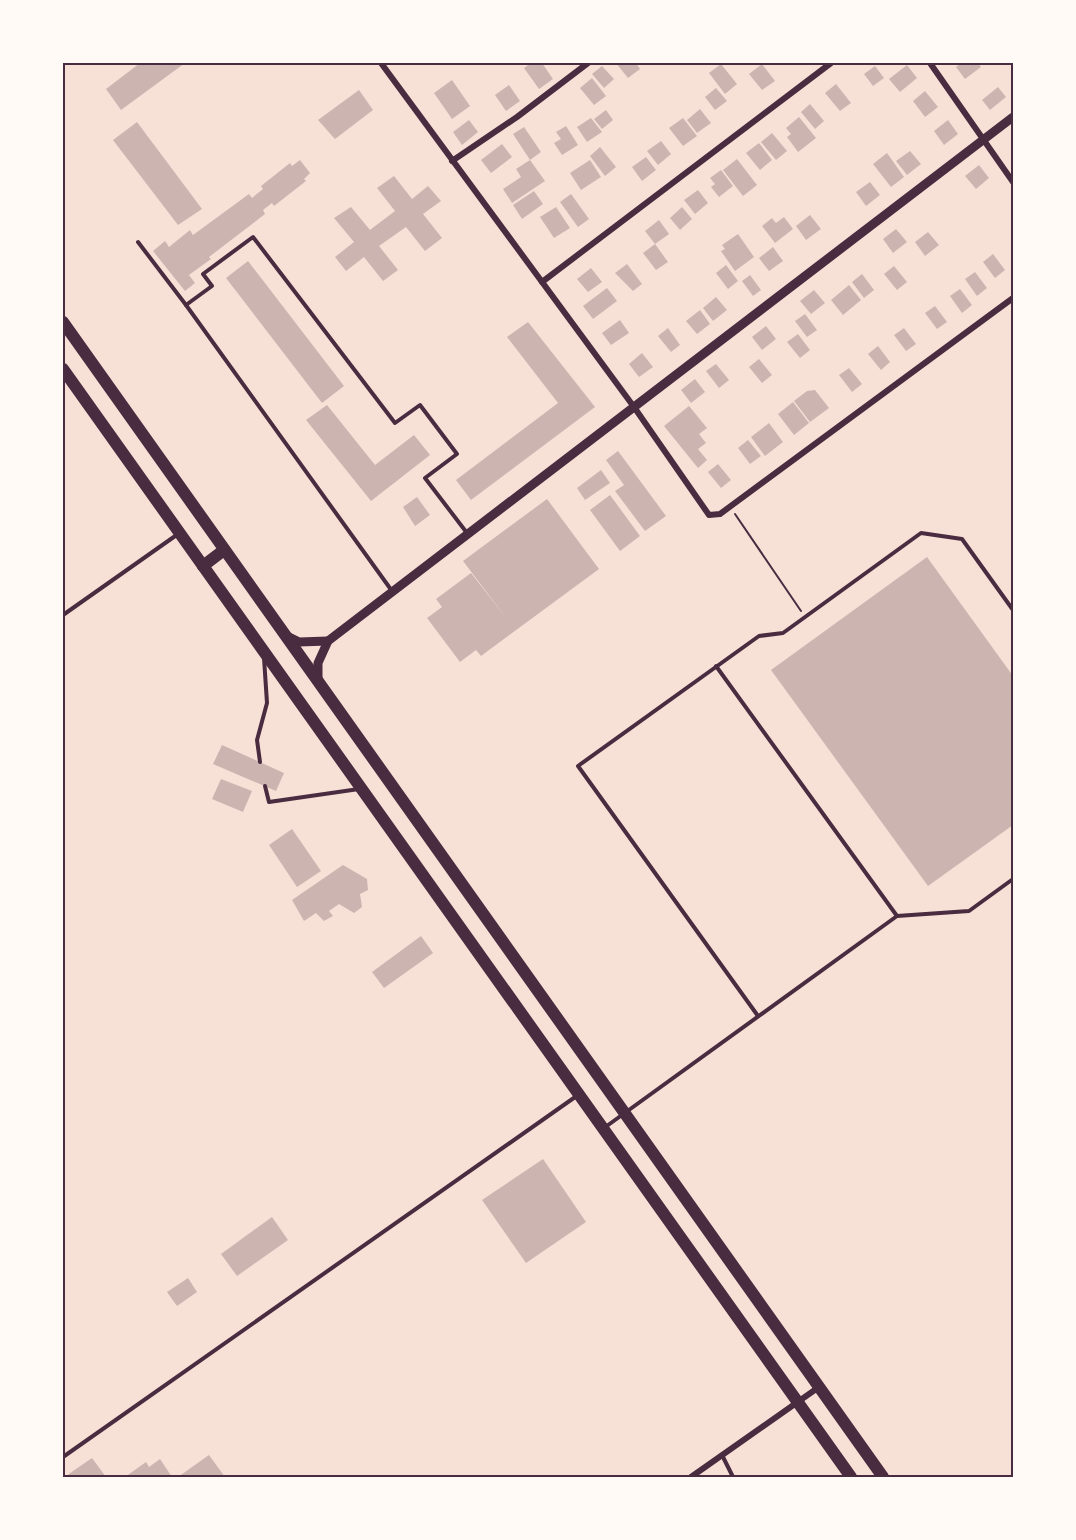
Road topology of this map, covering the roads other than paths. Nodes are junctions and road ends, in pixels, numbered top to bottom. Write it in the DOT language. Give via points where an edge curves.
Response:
graph roads {
  1 [pos="381,63"];
  2 [pos="588,63"];
  3 [pos="831,63"];
  4 [pos="930,63"];
  5 [pos="1013,117"];
  6 [pos="983,139"];
  7 [pos="452,161"];
  8 [pos="1013,182"];
  9 [pos="138,242"];
  10 [pos="543,282"];
  11 [pos="1013,298"];
  12 [pos="186,305"];
  13 [pos="63,322"];
  14 [pos="63,369"];
  15 [pos="634,407"];
  16 [pos="467,533"];
  17 [pos="178,534"];
  18 [pos="224,550"];
  19 [pos="203,566"];
  20 [pos="393,591"];
  21 [pos="1013,610"];
  22 [pos="63,615"];
  23 [pos="284,635"];
  24 [pos="328,641"];
  25 [pos="264,651"];
  26 [pos="716,666"];
  27 [pos="318,683"];
  28 [pos="260,762"];
  29 [pos="265,786"];
  30 [pos="362,789"];
  31 [pos="1013,879"];
  32 [pos="897,916"];
  33 [pos="758,1016"];
  34 [pos="579,1095"];
  35 [pos="623,1114"];
  36 [pos="603,1128"];
  37 [pos="819,1387"];
  38 [pos="797,1403"];
  39 [pos="722,1455"];
  40 [pos="63,1457"];
  41 [pos="691,1477"];
  42 [pos="733,1477"];
  43 [pos="851,1477"];
  44 [pos="883,1477"];
  1 -- 7 [label="street"];
  2 -- 7 [label="street"];
  3 -- 10 [label="street"];
  4 -- 6 [label="street"];
  5 -- 6 [label="street"];
  6 -- 8 [label="street"];
  6 -- 15 [label="street"];
  7 -- 10 [label="street"];
  9 -- 12 [label="lane"];
  10 -- 15 [label="street"];
  11 -- 15 [label="street" via="715,516 704,511"];
  12 -- 16 [label="lane" via="212,286 203,274 253,237 395,423 420,405 457,454 425,478"];
  12 -- 20 [label="lane"];
  13 -- 18 [label="main road"];
  14 -- 17 [label="main road"];
  15 -- 16 [label="street"];
  16 -- 20 [label="street"];
  17 -- 19 [label="main road"];
  17 -- 22 [label="lane"];
  18 -- 19 [label="main road"];
  18 -- 23 [label="main road"];
  19 -- 25 [label="main road"];
  20 -- 24 [label="street"];
  21 -- 26 [label="lane" via="962,540 921,533 783,633 759,636"];
  23 -- 24 [label="street" via="299,642"];
  23 -- 27 [label="main road"];
  24 -- 27 [label="street" via="318,663"];
  25 -- 28 [label="lane" via="267,703 257,740"];
  25 -- 30 [label="main road"];
  26 -- 32 [label="lane"];
  26 -- 33 [label="lane" via="578,766"];
  27 -- 35 [label="main road"];
  29 -- 30 [label="lane" via="269,802"];
  30 -- 34 [label="main road"];
  31 -- 32 [label="lane" via="969,911"];
  32 -- 33 [label="lane"];
  33 -- 35 [label="lane"];
  34 -- 36 [label="main road"];
  34 -- 40 [label="lane"];
  35 -- 36 [label="lane"];
  35 -- 37 [label="main road"];
  36 -- 38 [label="main road"];
  37 -- 38 [label="street"];
  37 -- 44 [label="main road"];
  38 -- 39 [label="street"];
  38 -- 43 [label="main road"];
  39 -- 41 [label="street"];
  39 -- 42 [label="lane"];
}
